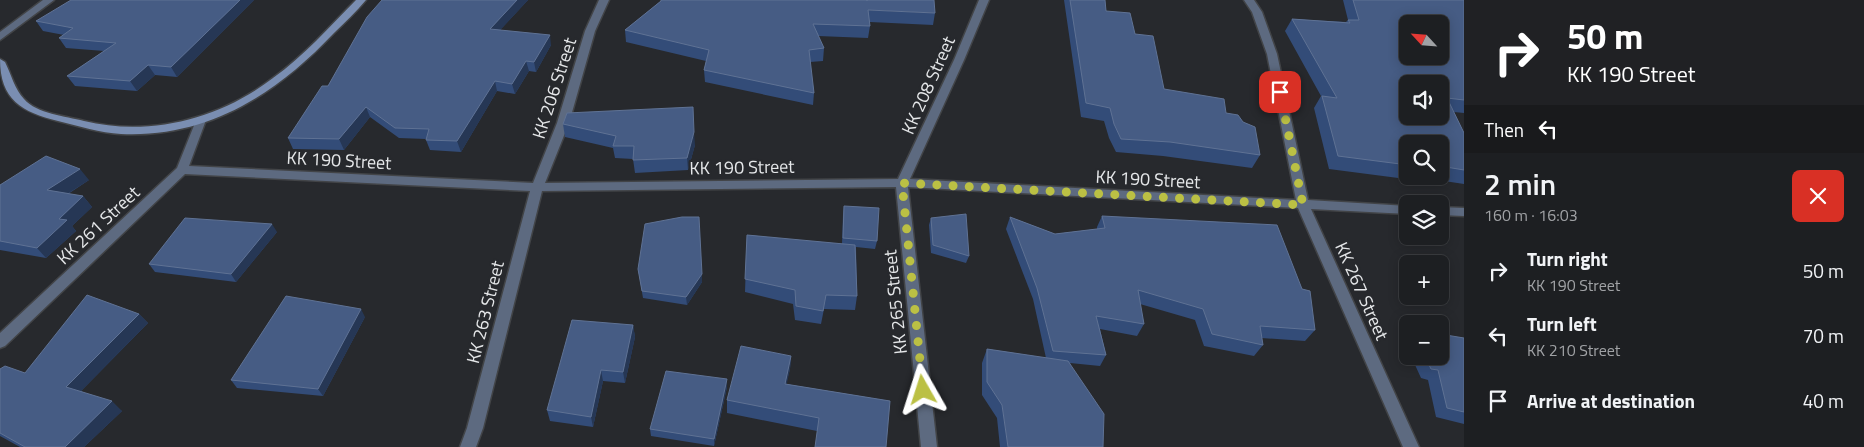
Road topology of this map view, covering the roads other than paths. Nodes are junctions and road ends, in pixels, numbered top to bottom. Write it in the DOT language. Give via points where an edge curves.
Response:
graph roads {
  1 [pos="49,0"];
  2 [pos="361,0"];
  3 [pos="604,0"];
  4 [pos="984,0"];
  5 [pos="1249,0"];
  6 [pos="0,37"];
  7 [pos="0,62"];
  8 [pos="200,120"];
  9 [pos="182,170"];
  10 [pos="902,183"];
  11 [pos="537,186"];
  12 [pos="1303,205"];
  13 [pos="1399,210"];
  14 [pos="1449,211"];
  15 [pos="1464,212"];
  16 [pos="0,342"];
  17 [pos="468,447"];
  18 [pos="929,447"];
  19 [pos="1411,447"];
  1 -- 6 [label="street"];
  2 -- 8 [label="street" via="263,91"];
  3 -- 11 [label="street, KK 206 Street" via="590,31 563,123"];
  4 -- 10 [label="street, KK 208 Street"];
  5 -- 12 [label="street, KK 267 Street" via="1257,12 1272,54"];
  7 -- 8 [label="street" via="20,102 46,115 101,128 138,130"];
  8 -- 9 [label="street, KK 261 Street"];
  9 -- 11 [label="street, KK 190 Street"];
  9 -- 16 [label="street, KK 261 Street"];
  10 -- 11 [label="street, KK 190 Street"];
  10 -- 12 [label="street, KK 190 Street"];
  10 -- 18 [label="street, KK 265 Street"];
  11 -- 17 [label="street, KK 263 Street"];
  12 -- 13 [label="street, KK 190 Street"];
  12 -- 19 [label="street, KK 267 Street"];
  14 -- 15 [label="street"];
}
